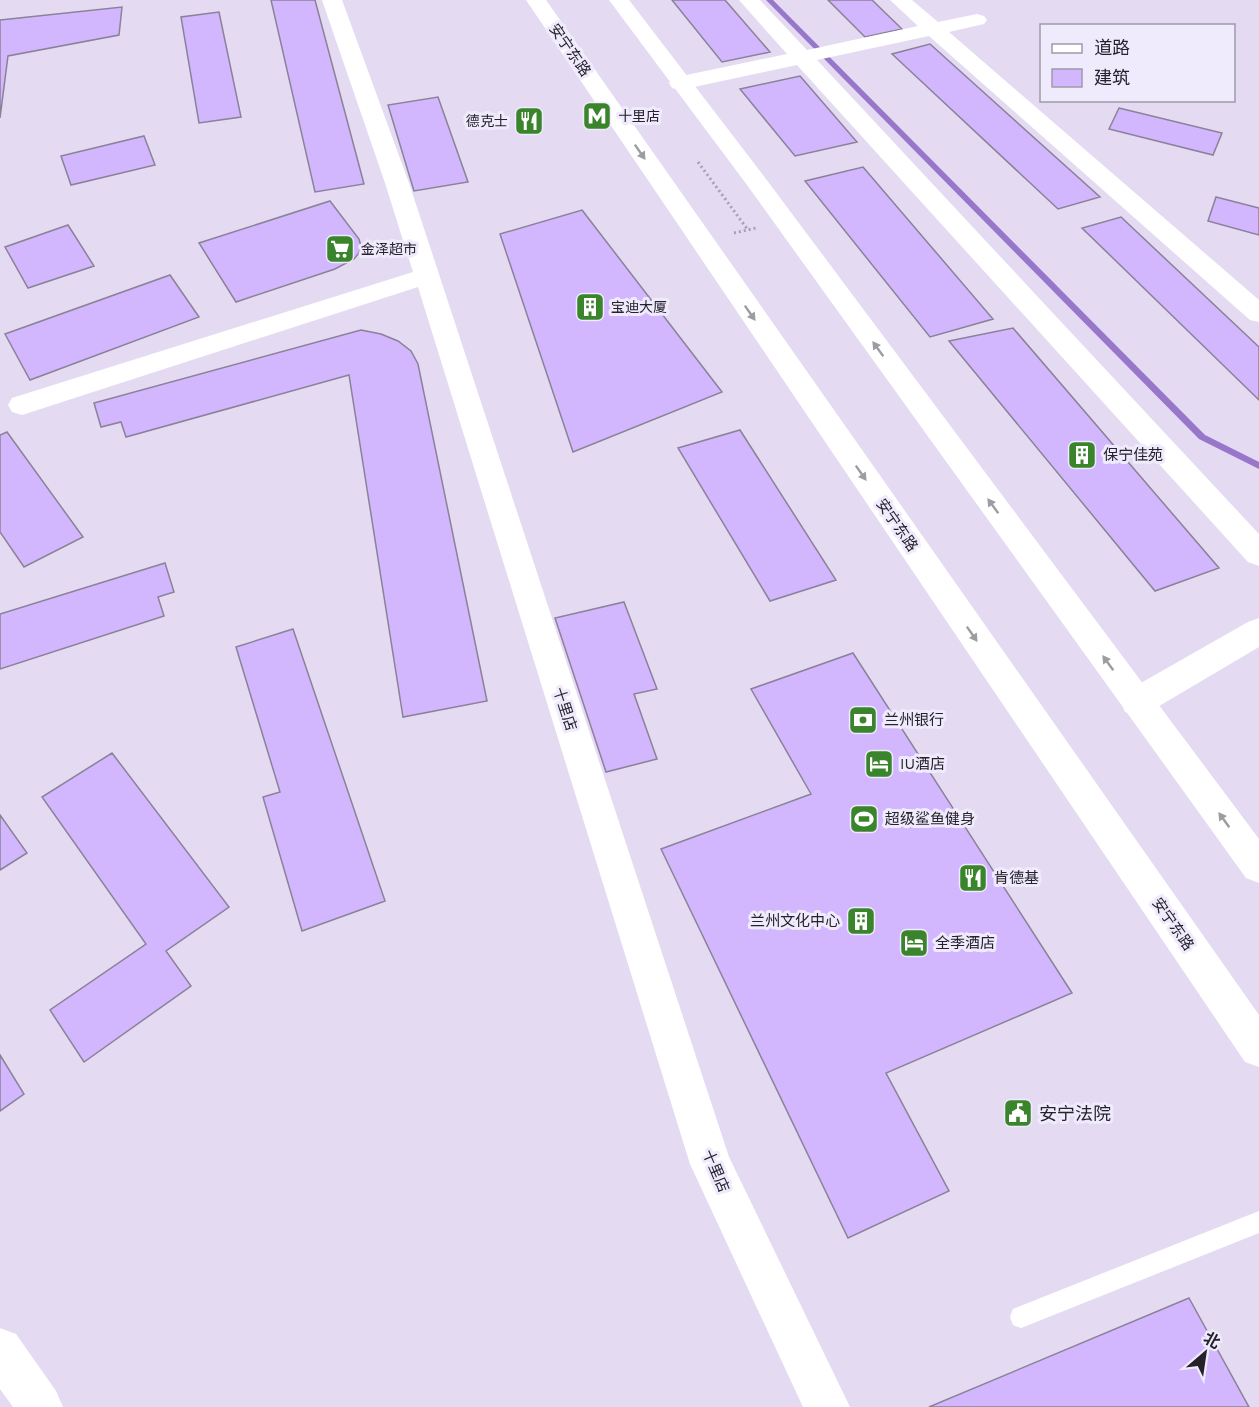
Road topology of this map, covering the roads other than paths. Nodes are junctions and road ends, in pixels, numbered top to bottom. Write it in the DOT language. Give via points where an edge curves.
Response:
graph roads {
  1 [pos="332,0"];
  2 [pos="536,0"];
  3 [pos="619,0"];
  4 [pos="749,0"];
  5 [pos="900,0"];
  6 [pos="977,20"];
  7 [pos="933,29"];
  8 [pos="804,56"];
  9 [pos="680,82"];
  10 [pos="426,276"];
  11 [pos="1259,314"];
  12 [pos="22,405"];
  13 [pos="1259,554"];
  14 [pos="1259,631"];
  15 [pos="1137,702"];
  16 [pos="1259,867"];
  17 [pos="1259,1048"];
  18 [pos="1259,1222"];
  19 [pos="1021,1317"];
  20 [pos="0,1350"];
  21 [pos="40,1407"];
  22 [pos="827,1407"];
  1 -- 10 [label="street, 十里店"];
  2 -- 17 [label="street, 安宁东路, one-way"];
  3 -- 9 [label="street"];
  4 -- 8 [label="street"];
  5 -- 7 [label="street"];
  6 -- 7 [label="street"];
  7 -- 8 [label="street"];
  7 -- 11 [label="street"];
  8 -- 9 [label="street"];
  8 -- 13 [label="street"];
  15 -- 9 [label="street, one-way"];
  10 -- 12 [label="street"];
  10 -- 22 [label="street, 十里店" via="711,1164"];
  14 -- 15 [label="street"];
  16 -- 15 [label="street, one-way"];
  18 -- 19 [label="lane"];
  20 -- 21 [label="street"];
}
